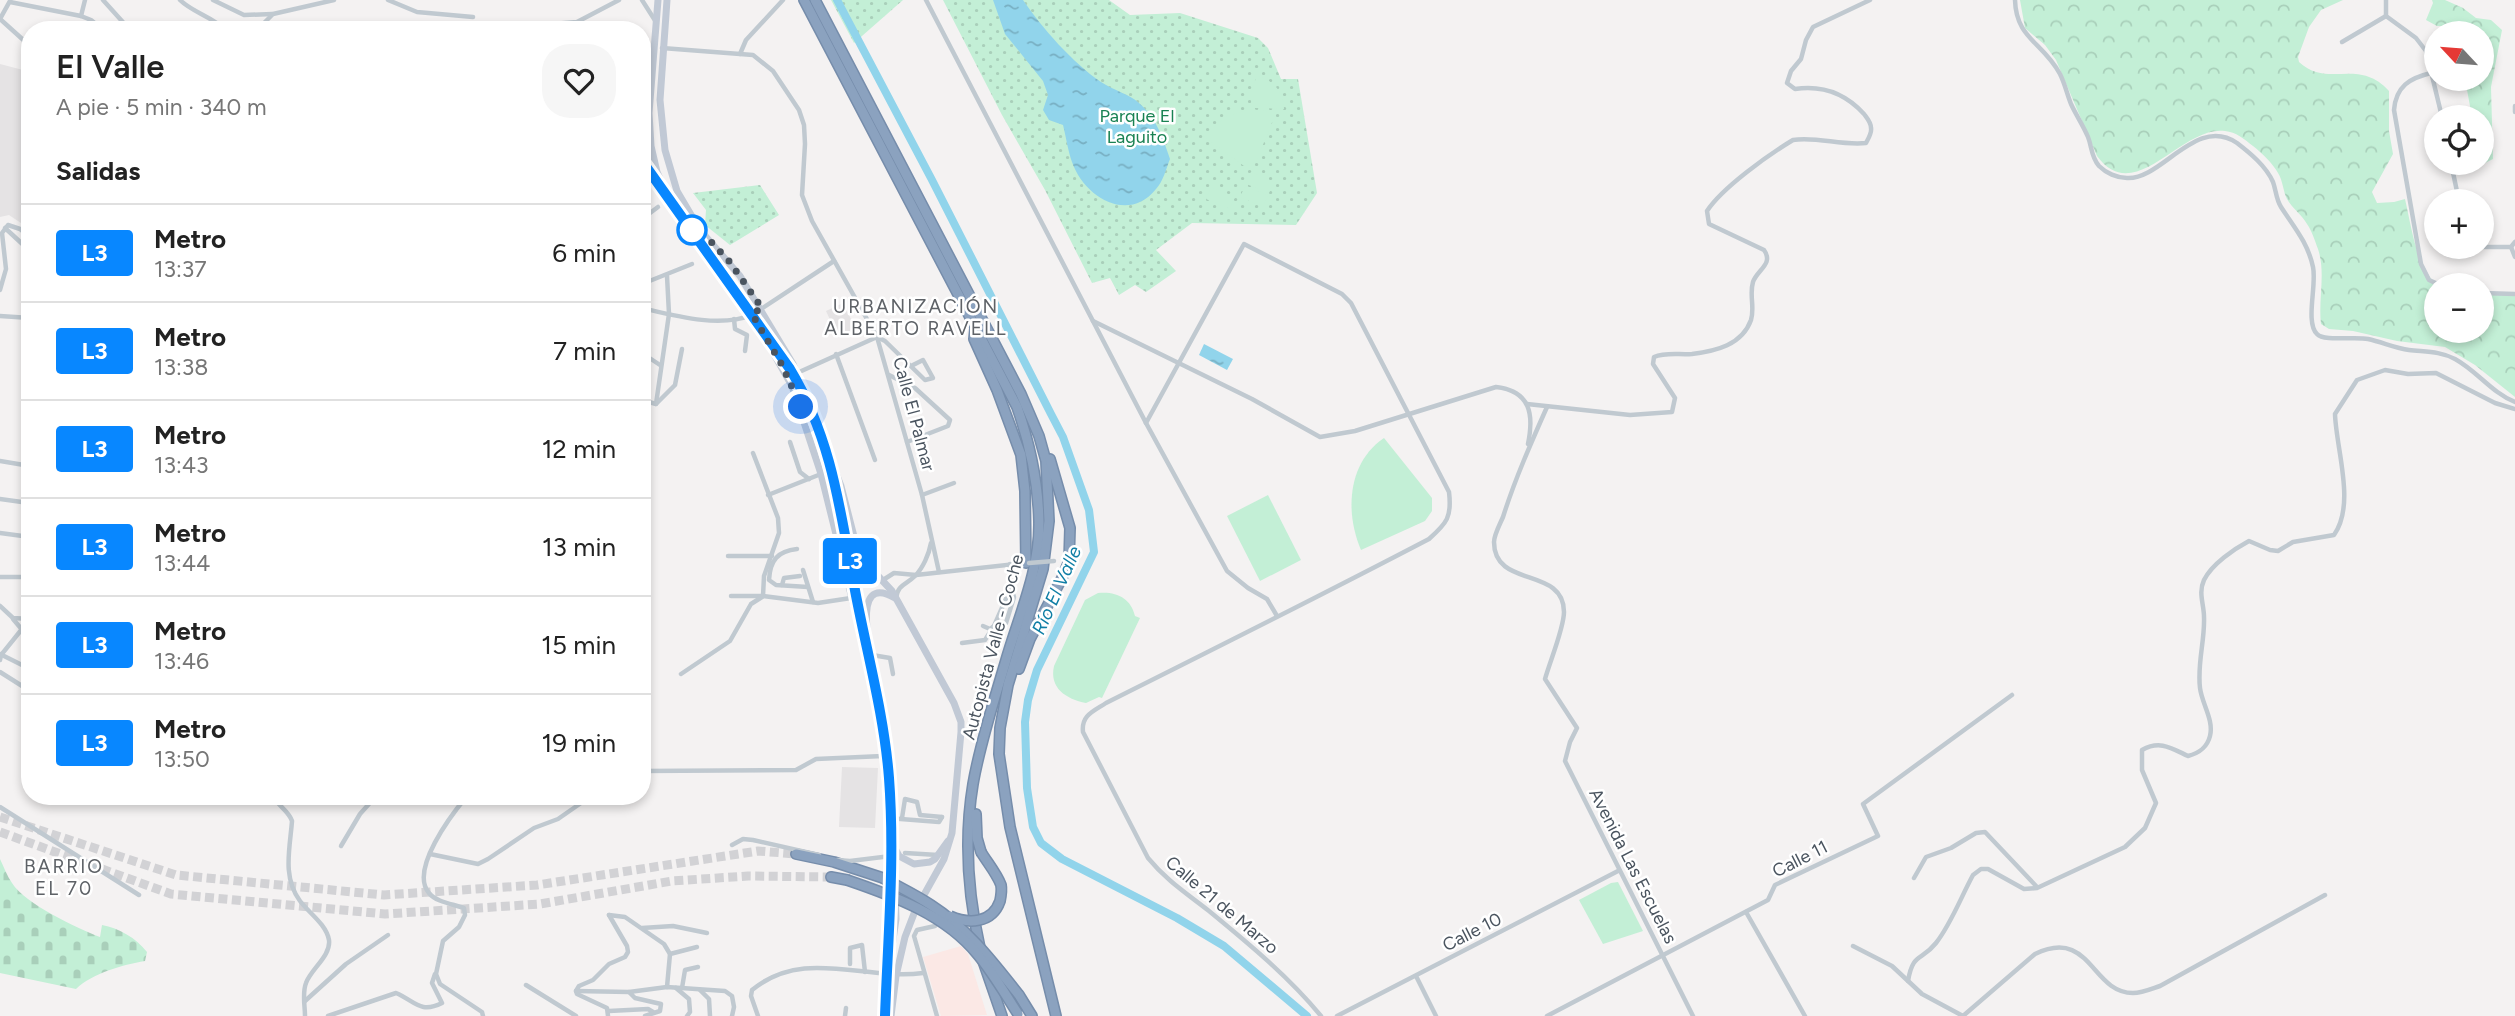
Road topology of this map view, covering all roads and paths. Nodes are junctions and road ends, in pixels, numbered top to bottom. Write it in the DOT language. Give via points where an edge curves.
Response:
graph roads {
  1 [pos="85,0"];
  2 [pos="103,0"];
  3 [pos="180,0"];
  4 [pos="213,0"];
  5 [pos="334,0"];
  6 [pos="388,0"];
  7 [pos="619,0"];
  8 [pos="642,0"];
  9 [pos="658,0"];
  10 [pos="667,0"];
  11 [pos="783,0"];
  12 [pos="804,0"];
  13 [pos="816,0"];
  14 [pos="926,0"];
  15 [pos="1870,0"];
  16 [pos="2015,0"];
  17 [pos="2386,0"];
  18 [pos="10,1"];
  19 [pos="272,14"];
  20 [pos="81,16"];
  21 [pos="2386,16"];
  22 [pos="473,17"];
  23 [pos="0,19"];
  24 [pos="89,21"];
  25 [pos="122,21"];
  26 [pos="215,21"];
  27 [pos="265,21"];
  28 [pos="579,21"];
  29 [pos="656,23"];
  30 [pos="21,39"];
  31 [pos="2342,42"];
  32 [pos="659,48"];
  33 [pos="2424,48"];
  34 [pos="740,54"];
  35 [pos="651,67"];
  36 [pos="2424,75"];
  37 [pos="2515,106"];
  38 [pos="2515,112"];
  39 [pos="651,134"];
  40 [pos="653,155"];
  41 [pos="658,207"];
  42 [pos="651,212"];
  43 [pos="5,229"];
  44 [pos="21,231"];
  45 [pos="21,241"];
  46 [pos="2513,245"];
  47 [pos="2494,246"];
  48 [pos="2515,257"];
  49 [pos="834,261"];
  50 [pos="692,264"];
  51 [pos="2426,273"];
  52 [pos="667,276"];
  53 [pos="1,279"];
  54 [pos="651,281"];
  55 [pos="0,290"];
  56 [pos="2494,294"];
  57 [pos="2515,295"];
  58 [pos="762,308"];
  59 [pos="651,310"];
  60 [pos="668,314"];
  61 [pos="752,314"];
  62 [pos="0,316"];
  63 [pos="21,317"];
  64 [pos="734,319"];
  65 [pos="1092,320"];
  66 [pos="975,327"];
  67 [pos="877,337"];
  68 [pos="682,349"];
  69 [pos="745,351"];
  70 [pos="836,354"];
  71 [pos="651,360"];
  72 [pos="1179,364"];
  73 [pos="660,365"];
  74 [pos="911,366"];
  75 [pos="797,373"];
  76 [pos="889,375"];
  77 [pos="1021,394"];
  78 [pos="2515,402"];
  79 [pos="651,403"];
  80 [pos="656,404"];
  81 [pos="1527,404"];
  82 [pos="1547,406"];
  83 [pos="2515,409"];
  84 [pos="1409,413"];
  85 [pos="1146,423"];
  86 [pos="790,442"];
  87 [pos="907,442"];
  88 [pos="752,453"];
  89 [pos="1526,455"];
  90 [pos="875,460"];
  91 [pos="0,461"];
  92 [pos="21,464"];
  93 [pos="821,474"];
  94 [pos="808,479"];
  95 [pos="954,482"];
  96 [pos="768,495"];
  97 [pos="922,495"];
  98 [pos="0,499"];
  99 [pos="21,502"];
  100 [pos="0,533"];
  101 [pos="21,536"];
  102 [pos="932,539"];
  103 [pos="797,549"];
  104 [pos="727,556"];
  105 [pos="772,556"];
  106 [pos="1069,561"];
  107 [pos="1028,563"];
  108 [pos="1010,564"];
  109 [pos="803,570"];
  110 [pos="939,572"];
  111 [pos="916,575"];
  112 [pos="800,576"];
  113 [pos="0,577"];
  114 [pos="21,577"];
  115 [pos="882,581"];
  116 [pos="782,585"];
  117 [pos="808,587"];
  118 [pos="1009,593"];
  119 [pos="732,596"];
  120 [pos="763,596"];
  121 [pos="851,598"];
  122 [pos="869,598"];
  123 [pos="896,598"];
  124 [pos="813,602"];
  125 [pos="0,606"];
  126 [pos="1000,612"];
  127 [pos="1008,615"];
  128 [pos="1277,616"];
  129 [pos="13,618"];
  130 [pos="21,618"];
  131 [pos="983,626"];
  132 [pos="21,628"];
  133 [pos="993,628"];
  134 [pos="21,630"];
  135 [pos="962,643"];
  136 [pos="0,656"];
  137 [pos="873,656"];
  138 [pos="21,665"];
  139 [pos="0,671"];
  140 [pos="681,674"];
  141 [pos="892,674"];
  142 [pos="21,685"];
  143 [pos="2012,695"];
  144 [pos="880,711"];
  145 [pos="1002,717"];
  146 [pos="984,739"];
  147 [pos="884,756"];
  148 [pos="651,771"];
  149 [pos="278,805"];
  150 [pos="368,805"];
  151 [pos="459,805"];
  152 [pos="578,805"];
  153 [pos="0,807"];
  154 [pos="887,818"];
  155 [pos="902,818"];
  156 [pos="952,833"];
  157 [pos="889,838"];
  158 [pos="732,845"];
  159 [pos="341,846"];
  160 [pos="905,853"];
  161 [pos="430,854"];
  162 [pos="796,854"];
  163 [pos="939,855"];
  164 [pos="891,856"];
  165 [pos="1618,871"];
  166 [pos="831,877"];
  167 [pos="1914,878"];
  168 [pos="2038,888"];
  169 [pos="139,895"];
  170 [pos="2325,895"];
  171 [pos="933,906"];
  172 [pos="1746,912"];
  173 [pos="934,926"];
  174 [pos="641,928"];
  175 [pos="708,933"];
  176 [pos="388,935"];
  177 [pos="1853,946"];
  178 [pos="697,947"];
  179 [pos="670,954"];
  180 [pos="1662,956"];
  181 [pos="850,964"];
  182 [pos="698,967"];
  183 [pos="865,972"];
  184 [pos="923,973"];
  185 [pos="436,974"];
  186 [pos="892,975"];
  187 [pos="1416,976"];
  188 [pos="1908,981"];
  189 [pos="526,985"];
  190 [pos="667,988"];
  191 [pos="679,988"];
  192 [pos="696,988"];
  193 [pos="576,991"];
  194 [pos="629,992"];
  195 [pos="304,1002"];
  196 [pos="846,1008"];
  197 [pos="608,1013"];
  198 [pos="654,1013"];
  199 [pos="1018,1015"];
  200 [pos="1550,1015"];
  201 [pos="305,1016"];
  202 [pos="328,1016"];
  203 [pos="484,1016"];
  204 [pos="576,1016"];
  205 [pos="645,1016"];
  206 [pos="687,1016"];
  207 [pos="710,1016"];
  208 [pos="732,1016"];
  209 [pos="758,1016"];
  210 [pos="845,1016"];
  211 [pos="882,1016"];
  212 [pos="891,1016"];
  213 [pos="937,1016"];
  214 [pos="1002,1016"];
  215 [pos="1032,1016"];
  216 [pos="1056,1016"];
  217 [pos="1321,1016"];
  218 [pos="1337,1016"];
  219 [pos="1436,1016"];
  220 [pos="1692,1016"];
  221 [pos="1805,1016"];
  222 [pos="1963,1016"];
  1 -- 20 [label="street"];
  2 -- 25 [label="street"];
  3 -- 26 [label="street"];
  4 -- 19 [label="street" via="244,15"];
  5 -- 19 [label="street"];
  6 -- 22 [label="street" via="417,12"];
  7 -- 28 [label="street"];
  8 -- 29 [label="street"];
  9 -- 29 [label="main road"];
  10 -- 32 [label="main road"];
  11 -- 34 [label="street" via="746,40"];
  12 -- 66 [label="highway, Autopista Valle - Coche"];
  13 -- 77 [label="highway, Autopista Valle - Coche"];
  14 -- 65 [label="street"];
  15 -- 82 [label="street" via="1813,27 1787,83 1795,89 1813,86 1836,92 1855,104 1872,130 1866,144 1793,140 1729,187 1707,211 1709,224 1768,255 1753,281 1754,310 1745,333 1717,349 1654,357 1653,364 1675,398 1672,412 1630,415"];
  16 -- 78 [label="street" via="2018,23 2053,60 2093,158 2106,171 2119,177 2138,177 2189,144 2216,137 2234,141 2267,172 2281,206 2308,248 2315,279 2314,332 2320,337 2357,337 2447,355"];
  17 -- 21 [label="street"];
  18 -- 20 [label="street"];
  18 -- 23 [label="street"];
  19 -- 27 [label="street"];
  20 -- 24 [label="street"];
  21 -- 31 [label="street"];
  21 -- 33 [label="street"];
  23 -- 30 [label="street"];
  29 -- 32 [label="main road"];
  32 -- 34 [label="street, Calle El Palmar"];
  32 -- 35 [label="main road"];
  32 -- 58 [label="main road" via="665,150 672,178 695,223"];
  34 -- 49 [label="street, Calle El Palmar" via="753,55 769,65 799,110 805,144 802,195"];
  36 -- 51 [label="street" via="2404,85 2395,98 2394,110"];
  37 -- 38 [label="street"];
  39 -- 40 [label="main road"];
  40 -- 61 [label="main road" via="674,211"];
  41 -- 42 [label="street"];
  43 -- 44 [label="street" via="12,225"];
  43 -- 45 [label="street"];
  43 -- 53 [label="street" via="1,237 6,269"];
  46 -- 47 [label="street"];
  46 -- 48 [label="street"];
  49 -- 58 [label="street"];
  49 -- 67 [label="street, Calle El Palmar"];
  50 -- 52 [label="street"];
  52 -- 54 [label="street"];
  52 -- 60 [label="street"];
  53 -- 55 [label="street"];
  56 -- 57 [label="street"];
  58 -- 61 [label="street"];
  58 -- 75 [label="main road"];
  59 -- 60 [label="street"];
  60 -- 64 [label="street"];
  60 -- 73 [label="street"];
  61 -- 64 [label="street"];
  61 -- 93 [label="main road" via="792,386"];
  62 -- 63 [label="street"];
  64 -- 69 [label="street" via="735,329 747,335"];
  65 -- 72 [label="street"];
  65 -- 85 [label="street"];
  66 -- 107 [label="highway" via="974,339 1021,455"];
  66 -- 146 [label="highway, Autopista Valle - Coche" via="1024,428 1034,466 1039,523 1034,575"];
  67 -- 70 [label="street"];
  67 -- 74 [label="street"];
  67 -- 76 [label="street, Calle El Palmar"];
  68 -- 80 [label="street" via="675,385"];
  70 -- 75 [label="street"];
  70 -- 90 [label="street"];
  71 -- 73 [label="street"];
  72 -- 84 [label="street" via="1320,437"];
  72 -- 84 [label="street" via="1244,244 1342,294 1351,303"];
  72 -- 85 [label="street"];
  73 -- 80 [label="street"];
  74 -- 74 [label="street" via="923,360 933,377 926,381"];
  75 -- 115 [label="main road" via="841,486 857,548"];
  76 -- 87 [label="street, Calle El Palmar"];
  76 -- 87 [label="street" via="915,388 950,420 948,426"];
  77 -- 106 [label="highway" via="1063,499 1070,528"];
  77 -- 145 [label="highway, Autopista Valle - Coche" via="1046,461 1049,521 1043,569"];
  79 -- 80 [label="street"];
  81 -- 82 [label="street"];
  81 -- 84 [label="street" via="1514,392 1496,387"];
  81 -- 89 [label="street" via="1531,427"];
  82 -- 89 [label="street"];
  83 -- 168 [label="street" via="2495,404 2435,373 2385,370 2357,380 2335,414 2344,510 2334,535 2293,542 2278,551 2249,541 2205,578 2200,592 2204,618 2199,655 2200,688 2211,732 2207,744 2188,757 2165,745 2142,750 2142,770 2156,803 2145,828 2125,848"];
  84 -- 128 [label="street" via="1449,492 1451,510 1444,525 1429,539"];
  85 -- 128 [label="street" via="1227,571 1267,599"];
  86 -- 94 [label="street" via="800,472"];
  87 -- 97 [label="street, Calle El Palmar"];
  88 -- 96 [label="street"];
  89 -- 165 [label="street, Avenida Las Escuelas" via="1494,542 1498,559 1511,573 1543,582 1556,589 1562,600 1564,612 1545,679 1577,728 1565,761"];
  91 -- 92 [label="street"];
  93 -- 94 [label="street"];
  93 -- 121 [label="main road"];
  94 -- 96 [label="street"];
  95 -- 97 [label="street"];
  96 -- 105 [label="street" via="779,533"];
  97 -- 102 [label="street, Calle El Palmar"];
  98 -- 99 [label="street"];
  100 -- 101 [label="street"];
  102 -- 110 [label="street, Calle El Palmar"];
  102 -- 111 [label="street"];
  103 -- 116 [label="street" via="776,556 769,580"];
  104 -- 105 [label="street"];
  105 -- 120 [label="street"];
  106 -- 107 [label="street, bridge"];
  106 -- 145 [label="highway" via="1030,639"];
  107 -- 108 [label="street"];
  108 -- 110 [label="street"];
  108 -- 118 [label="street"];
  109 -- 117 [label="street"];
  110 -- 111 [label="street"];
  111 -- 115 [label="street" via="894,573"];
  111 -- 123 [label="street" via="899,587"];
  112 -- 116 [label="street" via="784,578"];
  113 -- 114 [label="street"];
  115 -- 122 [label="main road"];
  115 -- 123 [label="main road"];
  116 -- 117 [label="street"];
  117 -- 124 [label="street"];
  118 -- 126 [label="street"];
  118 -- 127 [label="street" via="1014,597"];
  119 -- 120 [label="street"];
  120 -- 124 [label="street"];
  120 -- 140 [label="street" via="751,604 730,641"];
  121 -- 124 [label="street"];
  121 -- 144 [label="main road"];
  122 -- 123 [label="main road" via="882,593"];
  122 -- 137 [label="main road" via="865,618"];
  123 -- 156 [label="main road" via="961,722"];
  125 -- 129 [label="street"];
  126 -- 127 [label="street"];
  126 -- 133 [label="street"];
  127 -- 133 [label="street" via="1005,625"];
  128 -- 217 [label="street, Calle 21 de Marzo" via="1106,703 1088,714 1082,729 1156,869 1262,956"];
  129 -- 130 [label="street"];
  129 -- 132 [label="street"];
  131 -- 133 [label="street"];
  133 -- 135 [label="street" via="984,641"];
  134 -- 136 [label="street"];
  136 -- 138 [label="street"];
  137 -- 141 [label="street" via="890,658"];
  137 -- 144 [label="main road"];
  139 -- 142 [label="street"];
  143 -- 172 [label="street, Calle 11" via="1863,804 1878,836 1775,885 1768,900"];
  144 -- 147 [label="main road"];
  145 -- 216 [label="highway, Autopista Valle - Coche" via="1002,783"];
  146 -- 171 [label="highway, bridge" via="976,818 981,852 1001,886 998,906 978,921 961,920"];
  146 -- 214 [label="highway, Autopista Valle - Coche" via="968,847 971,906 987,978"];
  147 -- 148 [label="street" via="816,758 796,770"];
  147 -- 154 [label="main road"];
  149 -- 195 [label="street" via="292,821 287,858 291,883 328,938 326,954 305,985"];
  150 -- 159 [label="street"];
  151 -- 161 [label="street"];
  152 -- 161 [label="street" via="478,863"];
  153 -- 169 [label="street"];
  154 -- 155 [label="street"];
  154 -- 157 [label="main road"];
  155 -- 155 [label="street" via="905,799 917,802 920,815 942,817 940,822"];
  156 -- 163 [label="main road"];
  156 -- 186 [label="main road"];
  157 -- 163 [label="main road" via="908,863 930,862"];
  157 -- 164 [label="main road"];
  158 -- 164 [label="street" via="753,840 850,861"];
  160 -- 163 [label="street"];
  161 -- 185 [label="street" via="423,877 426,890 433,898 464,908 465,915 459,928 443,941"];
  162 -- 171 [label="highway, bridge" via="883,878"];
  164 -- 186 [label="main road" via="896,919"];
  165 -- 180 [label="street, Avenida Las Escuelas"];
  165 -- 187 [label="street, Calle 10"];
  166 -- 199 [label="highway, bridge" via="895,897 947,925 978,954"];
  167 -- 168 [label="street" via="1926,857 1985,832"];
  168 -- 188 [label="street" via="2024,889 1981,869 1973,875 1936,943 1911,965"];
  170 -- 222 [label="street" via="2160,986 2136,993 2107,982 2080,952 2044,950"];
  171 -- 215 [label="highway, bridge" via="985,951"];
  172 -- 180 [label="street, Calle 11"];
  172 -- 221 [label="street"];
  173 -- 184 [label="street" via="917,930 914,936"];
  174 -- 175 [label="street" via="673,926"];
  174 -- 179 [label="street"];
  174 -- 193 [label="street" via="625,916 609,915 628,952"];
  176 -- 195 [label="street" via="346,964"];
  177 -- 188 [label="street" via="1892,966"];
  178 -- 179 [label="street"];
  179 -- 190 [label="street"];
  180 -- 200 [label="street, Calle 11"];
  180 -- 220 [label="street, Avenida Las Escuelas"];
  181 -- 183 [label="street" via="850,948 862,945"];
  182 -- 191 [label="street" via="685,970"];
  183 -- 186 [label="street"];
  183 -- 209 [label="street" via="813,966 764,980 751,993"];
  184 -- 186 [label="street"];
  184 -- 213 [label="street"];
  185 -- 202 [label="street" via="432,983 443,1003 440,1005 416,1006 396,993"];
  185 -- 203 [label="street" via="440,984"];
  186 -- 211 [label="main road"];
  186 -- 212 [label="main road"];
  187 -- 218 [label="street, Calle 10"];
  187 -- 219 [label="street"];
  188 -- 222 [label="street"];
  189 -- 204 [label="street"];
  190 -- 191 [label="street"];
  190 -- 194 [label="street"];
  191 -- 192 [label="street"];
  191 -- 206 [label="street" via="689,999"];
  192 -- 207 [label="street" via="709,999"];
  192 -- 208 [label="street" via="732,996"];
  193 -- 194 [label="street"];
  193 -- 197 [label="street"];
  194 -- 198 [label="street" via="635,998 661,1004 660,1011"];
  195 -- 201 [label="street"];
  196 -- 210 [label="street"];
  197 -- 198 [label="street" via="648,1009"];
  198 -- 205 [label="street"];
}
